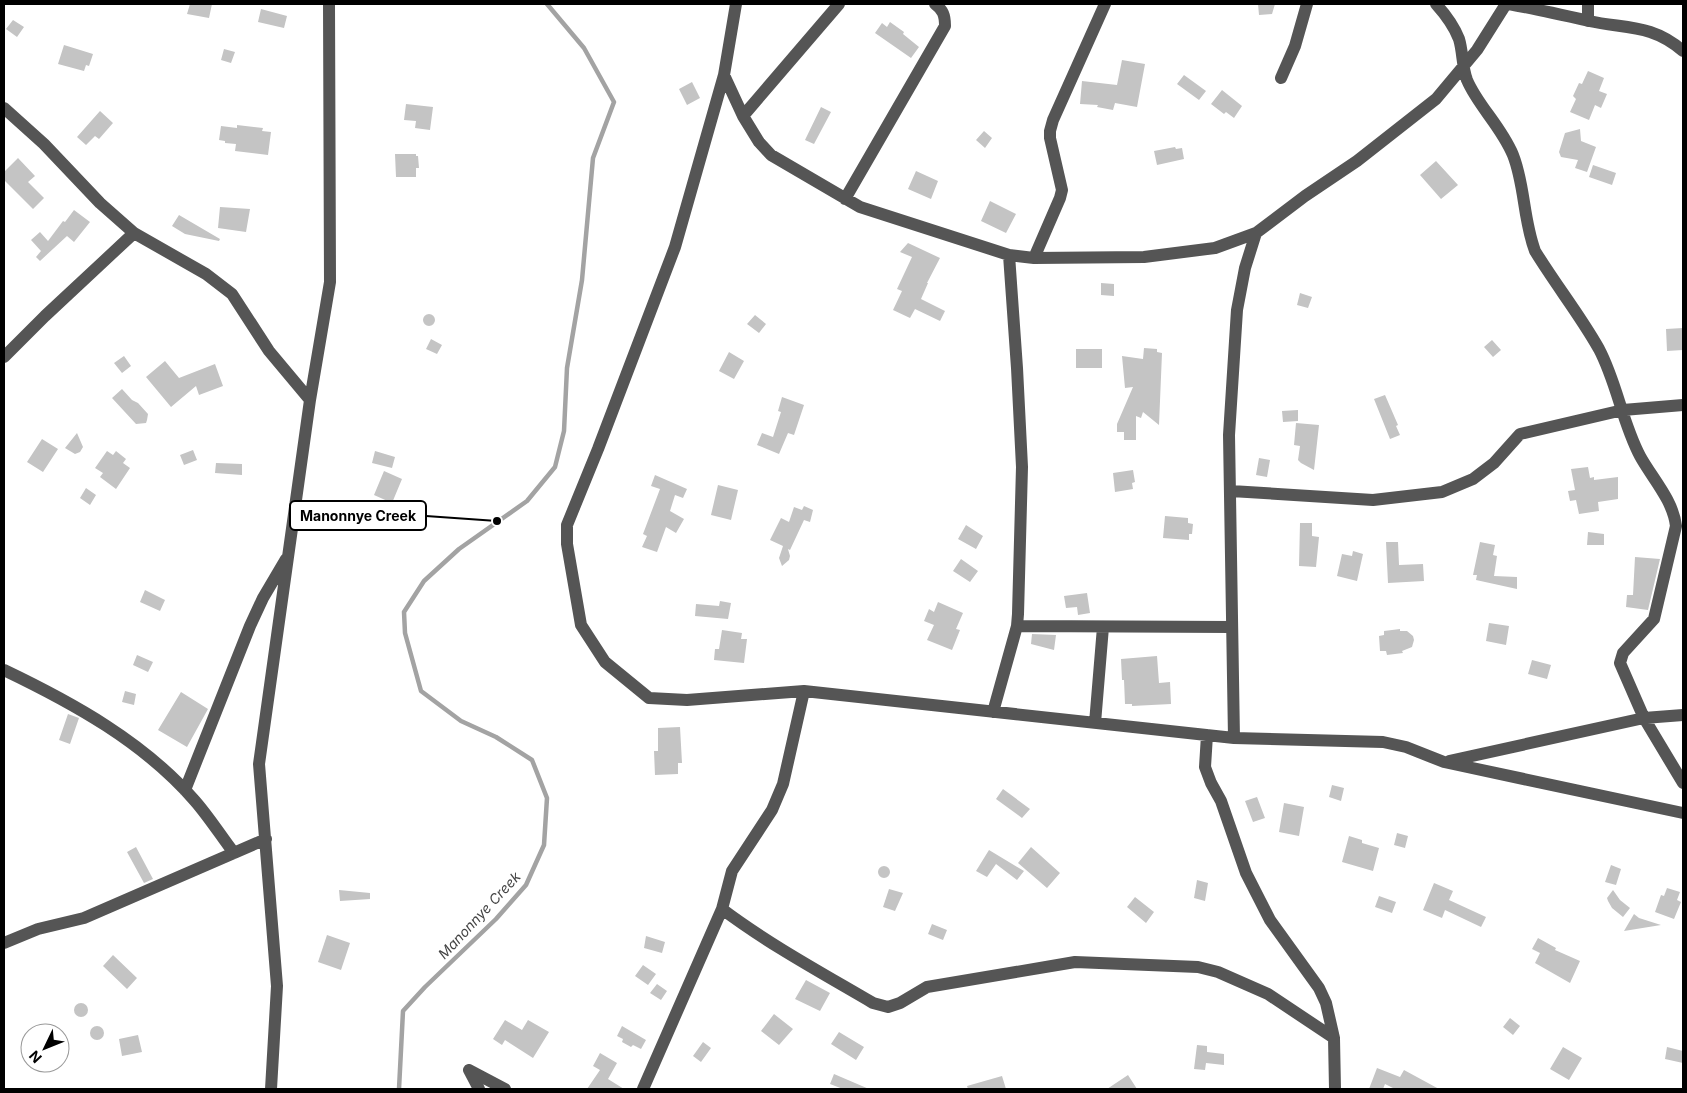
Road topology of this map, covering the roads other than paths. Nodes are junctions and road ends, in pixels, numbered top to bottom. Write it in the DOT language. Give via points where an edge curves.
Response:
graph roads {
  1 [pos="329,4"];
  2 [pos="736,4"];
  3 [pos="839,4"];
  4 [pos="935,4"];
  5 [pos="1105,4"];
  6 [pos="1307,4"];
  7 [pos="1436,4"];
  8 [pos="1507,4"];
  9 [pos="1588,4"];
  10 [pos="1588,21"];
  11 [pos="1677,40"];
  12 [pos="1683,51"];
  13 [pos="1463,66"];
  14 [pos="724,75"];
  15 [pos="1281,78"];
  16 [pos="4,108"];
  17 [pos="743,116"];
  18 [pos="845,199"];
  19 [pos="1256,232"];
  20 [pos="134,233"];
  21 [pos="1009,255"];
  22 [pos="1034,258"];
  23 [pos="4,357"];
  24 [pos="310,400"];
  25 [pos="1683,405"];
  26 [pos="1623,410"];
  27 [pos="1231,491"];
  28 [pos="290,553"];
  29 [pos="1017,626"];
  30 [pos="1103,627"];
  31 [pos="1232,627"];
  32 [pos="4,670"];
  33 [pos="804,691"];
  34 [pos="994,712"];
  35 [pos="1683,715"];
  36 [pos="1644,718"];
  37 [pos="1095,723"];
  38 [pos="1207,735"];
  39 [pos="1234,738"];
  40 [pos="1444,762"];
  41 [pos="1683,783"];
  42 [pos="185,790"];
  43 [pos="1683,813"];
  44 [pos="266,839"];
  45 [pos="234,853"];
  46 [pos="722,909"];
  47 [pos="4,943"];
  48 [pos="1334,1038"];
  49 [pos="1337,1086"];
  50 [pos="271,1089"];
  51 [pos="479,1089"];
  52 [pos="504,1089"];
  53 [pos="643,1089"];
  1 -- 24 [label="street" via="330,282"];
  2 -- 14 [label="street"];
  3 -- 17 [label="street"];
  4 -- 18 [label="street" via="942,10 945,26"];
  5 -- 22 [label="street" via="1053,120 1050,138 1062,190"];
  6 -- 15 [label="street" via="1296,46"];
  7 -- 13 [label="street" via="1459,40"];
  8 -- 10 [label="street"];
  8 -- 13 [label="street"];
  9 -- 10 [label="street"];
  10 -- 11 [label="street" via="1638,28"];
  11 -- 12 [label="street"];
  13 -- 19 [label="street" via="1424,110"];
  13 -- 26 [label="street" via="1468,82 1500,130 1514,160 1523,190 1528,234 1535,251 1599,350"];
  14 -- 17 [label="street"];
  14 -- 33 [label="street" via="675,247 598,449 572,508 566,525 566,544 581,625 605,662 649,698 687,700"];
  16 -- 20 [label="street"];
  17 -- 18 [label="street" via="758,142 771,155"];
  18 -- 21 [label="street" via="860,207"];
  19 -- 22 [label="street" via="1215,248 1189,252 1144,257"];
  19 -- 27 [label="street" via="1245,268 1235,329 1229,435"];
  20 -- 23 [label="street"];
  20 -- 24 [label="street" via="206,274 232,294 269,351"];
  21 -- 22 [label="street"];
  21 -- 29 [label="street" via="1022,467"];
  24 -- 28 [label="street"];
  25 -- 26 [label="street"];
  26 -- 27 [label="street" via="1520,434 1494,464 1474,479 1442,492 1373,500"];
  26 -- 36 [label="street" via="1630,435 1674,512 1676,526 1654,619 1620,663"];
  27 -- 31 [label="street"];
  28 -- 42 [label="street" via="250,626"];
  28 -- 44 [label="street" via="259,764"];
  29 -- 30 [label="street"];
  29 -- 34 [label="street"];
  30 -- 31 [label="street"];
  30 -- 37 [label="street"];
  31 -- 39 [label="street"];
  32 -- 42 [label="street" via="79,708 131,743"];
  33 -- 34 [label="street"];
  33 -- 46 [label="street" via="783,784 772,810 732,871"];
  34 -- 37 [label="street"];
  35 -- 36 [label="street"];
  36 -- 40 [label="street"];
  36 -- 41 [label="street"];
  37 -- 38 [label="street"];
  38 -- 39 [label="street"];
  38 -- 48 [label="street" via="1205,767 1246,873 1270,920 1320,988"];
  39 -- 40 [label="street" via="1383,742"];
  40 -- 43 [label="street"];
  42 -- 45 [label="street"];
  44 -- 45 [label="street"];
  44 -- 50 [label="street" via="277,986"];
  45 -- 47 [label="street" via="84,918 38,929"];
  46 -- 48 [label="street" via="777,947 873,1004 888,1007 927,987 1075,962 1198,967 1218,972 1268,994"];
  46 -- 53 [label="street"];
  48 -- 49 [label="street"];
  51 -- 52 [label="street" via="469,1070"];
}
